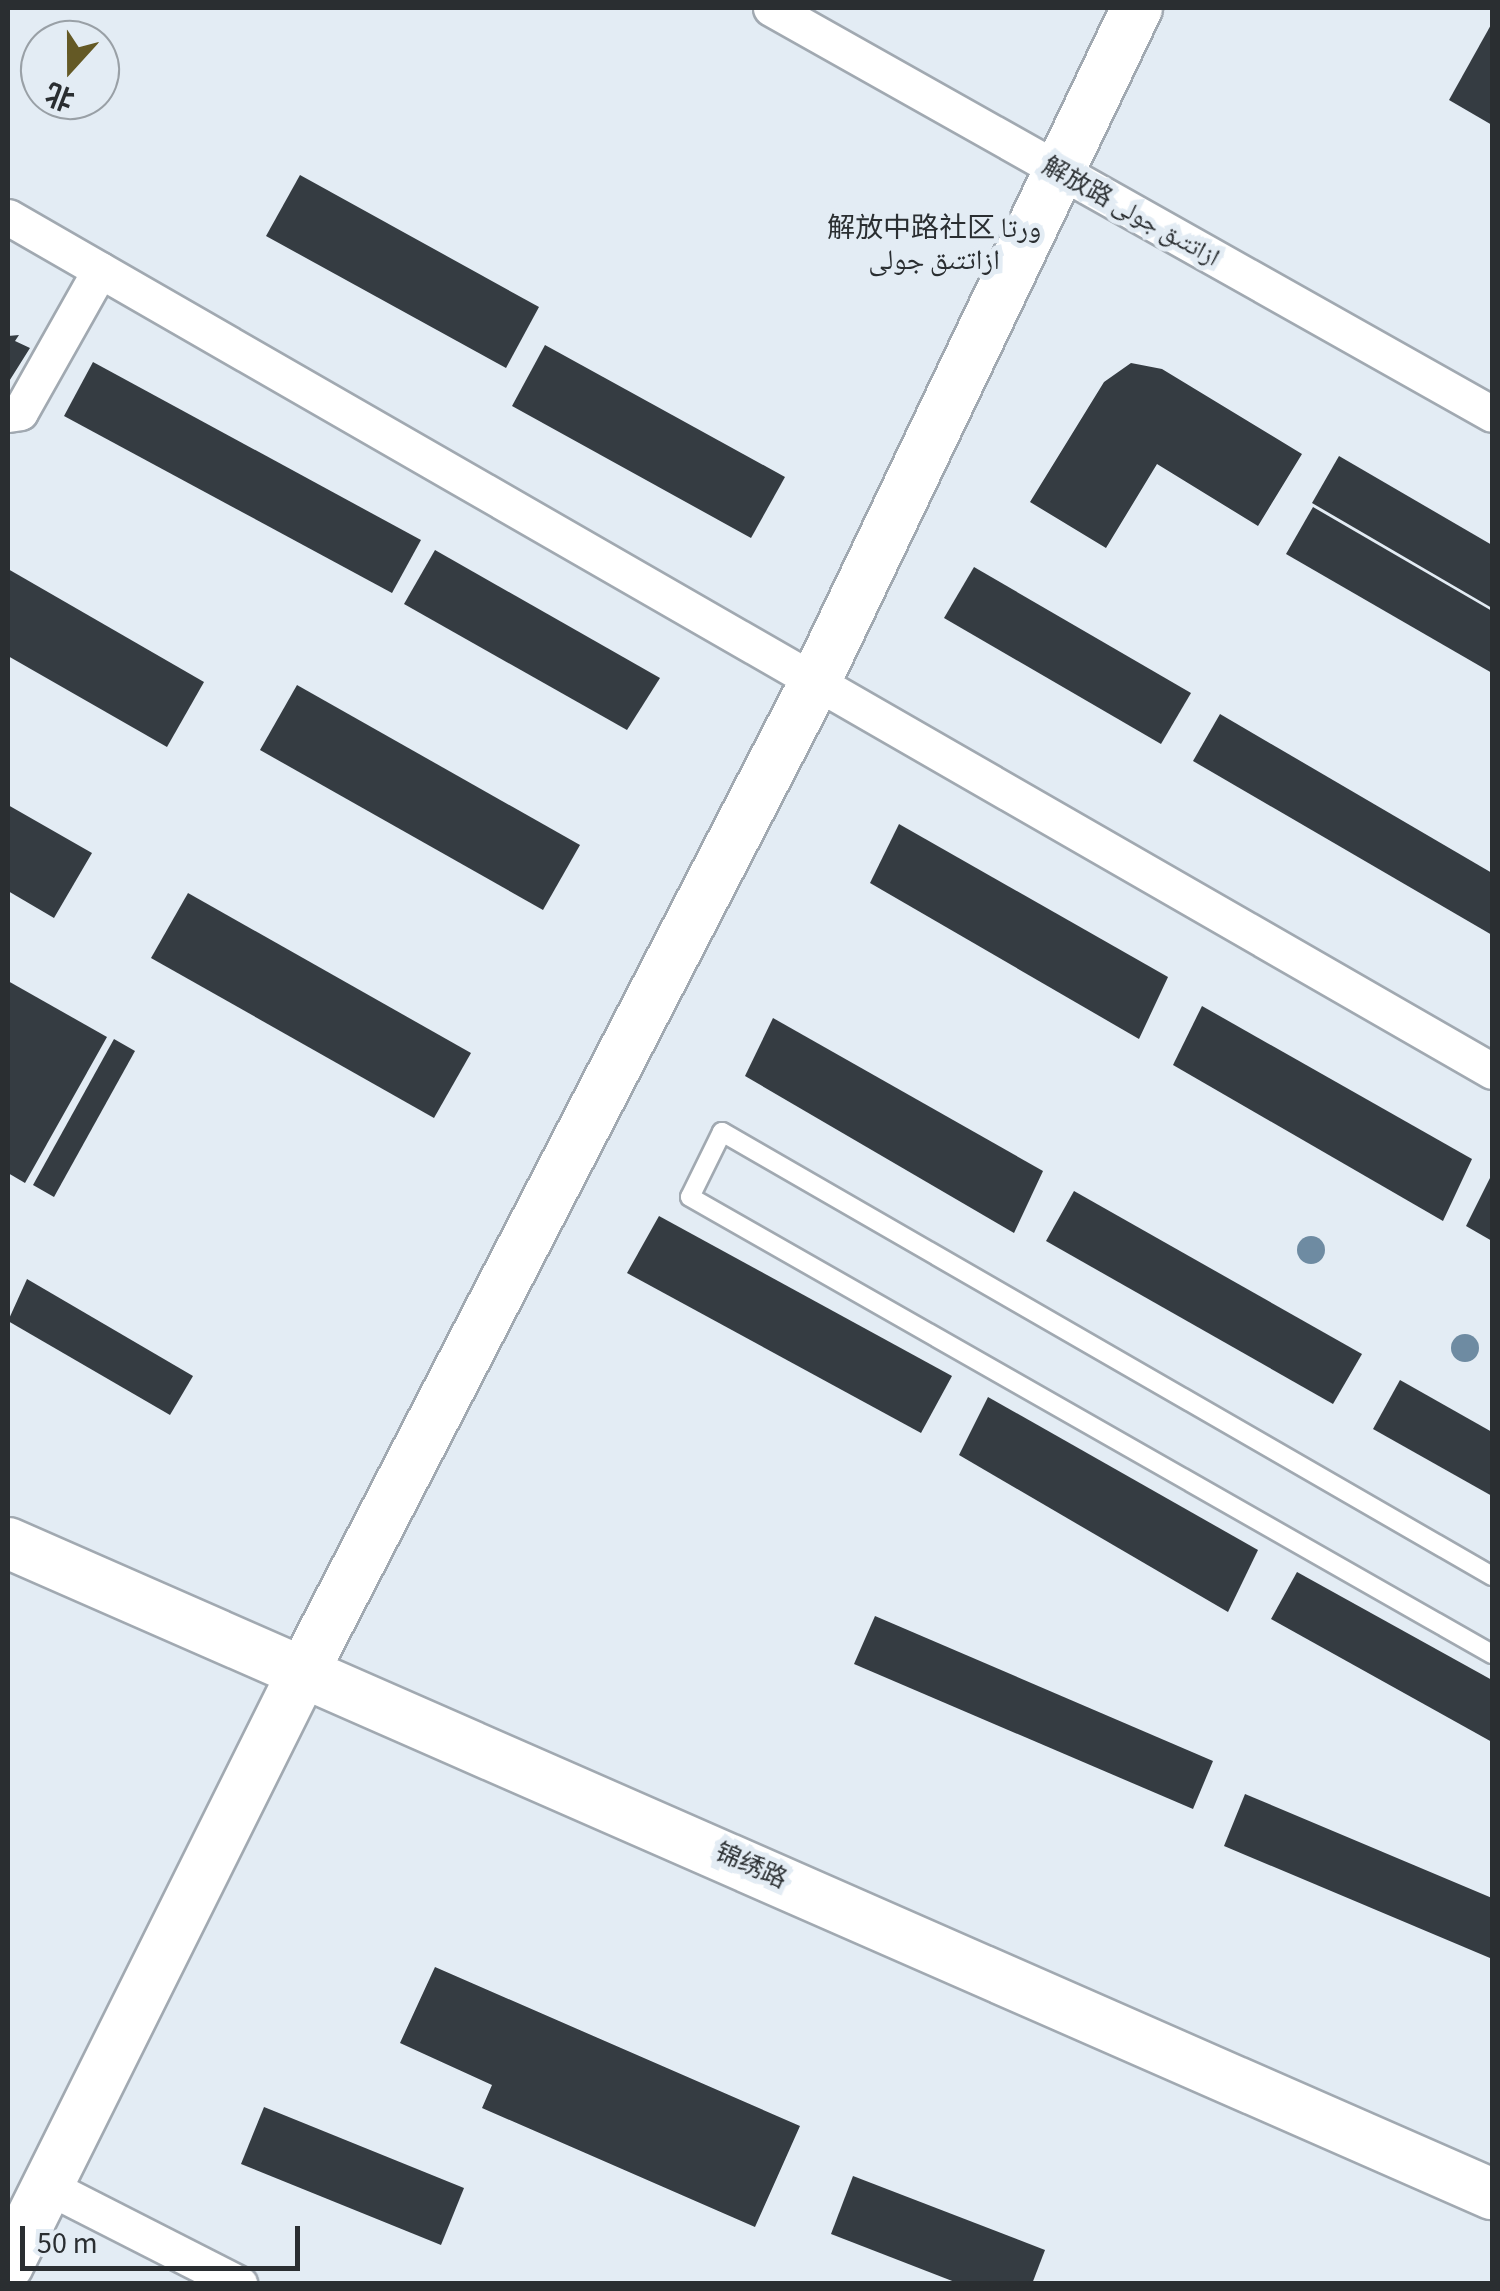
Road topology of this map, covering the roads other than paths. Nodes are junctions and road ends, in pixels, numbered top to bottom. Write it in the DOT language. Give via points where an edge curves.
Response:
graph roads {
  1 [pos="771,8"];
  2 [pos="1137,8"];
  3 [pos="1055,171"];
  4 [pos="8,217"];
  5 [pos="100,270"];
  6 [pos="8,414"];
  7 [pos="1492,414"];
  8 [pos="816,680"];
  9 [pos="1492,1071"];
  10 [pos="8,1543"];
  11 [pos="1492,1576"];
  12 [pos="1492,1654"];
  13 [pos="304,1668"];
  14 [pos="47,2186"];
  15 [pos="1492,2194"];
  16 [pos="8,2265"];
  17 [pos="239,2284"];
  1 -- 3 [label="street, 解放路 ازاتتىق جولى"];
  2 -- 3 [label="street"];
  3 -- 7 [label="street, 解放路 ازاتتىق جولى"];
  3 -- 8 [label="street"];
  4 -- 5 [label="street"];
  5 -- 6 [label="street" via="20,412"];
  5 -- 8 [label="street"];
  8 -- 9 [label="street"];
  8 -- 13 [label="street"];
  10 -- 13 [label="street, 锦绣路"];
  11 -- 12 [label="lane" via="722,1132 690,1197"];
  13 -- 14 [label="street"];
  13 -- 15 [label="street, 锦绣路"];
  14 -- 16 [label="street"];
  14 -- 17 [label="street"];
}
